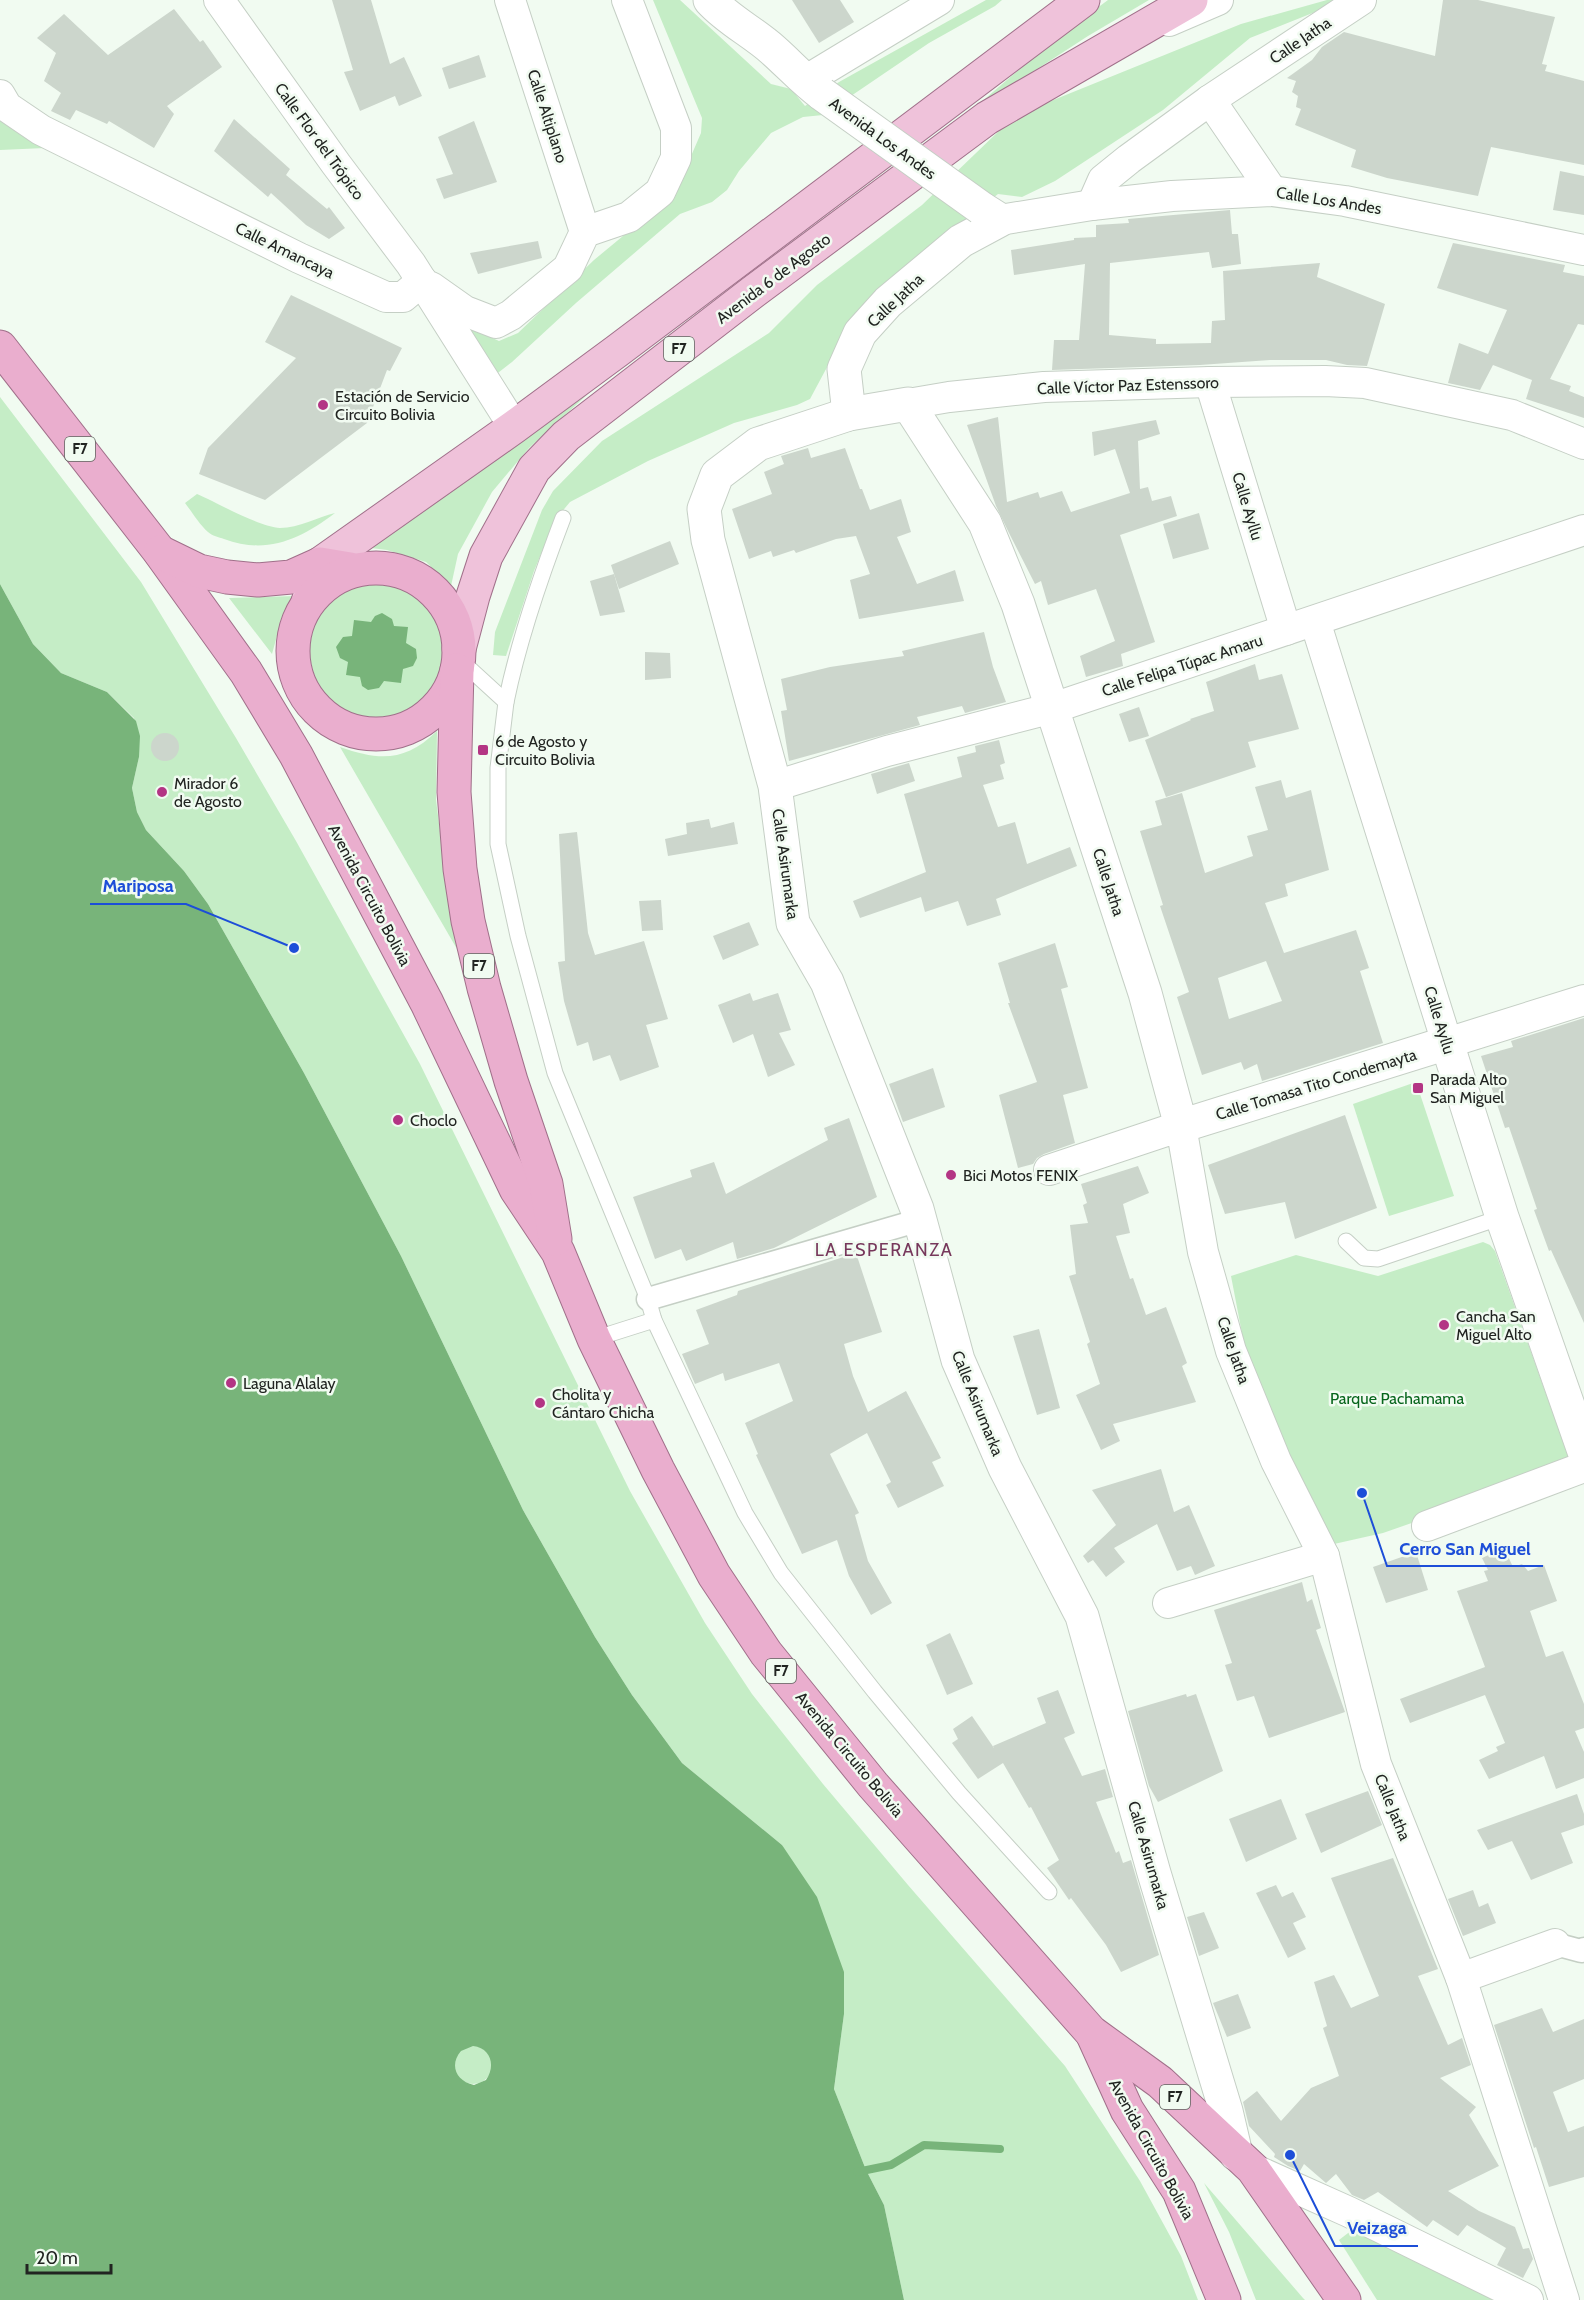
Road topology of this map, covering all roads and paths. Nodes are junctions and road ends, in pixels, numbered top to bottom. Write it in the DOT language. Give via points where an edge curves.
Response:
graph roads {
  1 [pos="219,0"];
  2 [pos="510,0"];
  3 [pos="627,0"];
  4 [pos="710,0"];
  5 [pos="739,0"];
  6 [pos="1083,0"];
  7 [pos="1191,0"];
  8 [pos="1218,0"];
  9 [pos="1361,0"];
  10 [pos="926,4"];
  11 [pos="1125,39"];
  12 [pos="772,49"];
  13 [pos="814,88"];
  14 [pos="1210,100"];
  15 [pos="2,101"];
  16 [pos="1272,190"];
  17 [pos="1092,205"];
  18 [pos="990,214"];
  19 [pos="585,232"];
  20 [pos="1584,250"];
  21 [pos="422,280"];
  22 [pos="0,347"];
  23 [pos="1210,382"];
  24 [pos="908,404"];
  25 [pos="849,414"];
  26 [pos="514,427"];
  27 [pos="1584,444"];
  28 [pos="704,509"];
  29 [pos="563,518"];
  30 [pos="1582,538"];
  31 [pos="159,551"];
  32 [pos="320,564"];
  33 [pos="356,570"];
  34 [pos="308,602"];
  35 [pos="1316,621"];
  36 [pos="1286,630"];
  37 [pos="292,658"];
  38 [pos="459,659"];
  39 [pos="246,672"];
  40 [pos="506,702"];
  41 [pos="290,706"];
  42 [pos="1053,708"];
  43 [pos="337,724"];
  44 [pos="296,755"];
  45 [pos="775,786"];
  46 [pos="1584,1000"];
  47 [pos="1447,1043"];
  48 [pos="1181,1126"];
  49 [pos="1049,1170"];
  50 [pos="1502,1217"];
  51 [pos="920,1220"];
  52 [pos="1346,1241"];
  53 [pos="558,1252"];
  54 [pos="651,1310"];
  55 [pos="594,1339"];
  56 [pos="1584,1450"];
  57 [pos="1584,1467"];
  58 [pos="1427,1526"];
  59 [pos="1324,1556"];
  60 [pos="1168,1603"];
  61 [pos="1049,1892"];
  62 [pos="1555,1944"];
  63 [pos="1584,1949"];
  64 [pos="1461,1978"];
  65 [pos="1091,2032"];
  66 [pos="1244,2161"];
  67 [pos="1224,2300"];
  68 [pos="1344,2300"];
  69 [pos="1528,2300"];
  70 [pos="1564,2300"];
  1 -- 21 [label="street, Calle Flor del Trópico"];
  2 -- 19 [label="street, Calle Altiplano"];
  3 -- 19 [label="street" via="676,128 676,158 660,192 629,217"];
  4 -- 12 [label="street, Avenida Los Andes"];
  5 -- 12 [label="street, Avenida Los Andes"];
  6 -- 26 [label="main road, F7"];
  7 -- 11 [label="main road, Avenida 6 de Agosto / F7"];
  8 -- 11 [label="street"];
  9 -- 14 [label="street, Calle Jatha"];
  10 -- 13 [label="street"];
  11 -- 38 [label="main road, Avenida 6 de Agosto / F7" via="987,118 566,436 534,469 486,556"];
  12 -- 13 [label="street, Avenida Los Andes"];
  13 -- 18 [label="street, Avenida Los Andes, bridge"];
  14 -- 16 [label="street"];
  14 -- 17 [label="street, Calle Jatha" via="1103,180"];
  15 -- 21 [label="street, Calle Amancaya" via="41,130 386,297 403,297"];
  16 -- 17 [label="street, Calle Los Andes"];
  16 -- 20 [label="street, Calle Los Andes"];
  17 -- 18 [label="street, Calle Los Andes"];
  18 -- 25 [label="street, Calle Jatha" via="888,302 860,333 844,369"];
  19 -- 21 [label="street" via="568,268 496,323 465,310"];
  21 -- 26 [label="street"];
  22 -- 31 [label="highway, Avenida Circuito Bolivia / F7"];
  23 -- 24 [label="street, Calle Víctor Paz Estenssoro" via="1044,387"];
  23 -- 27 [label="street, Calle Víctor Paz Estenssoro" via="1365,383 1512,415"];
  23 -- 36 [label="street, Calle Ayllu"];
  24 -- 25 [label="street, Calle Víctor Paz Estenssoro"];
  24 -- 42 [label="street, Calle Jatha" via="985,523 1018,604"];
  25 -- 28 [label="street, Calle Víctor Paz Estenssoro" via="758,444 717,475"];
  26 -- 32 [label="main road, F7"];
  28 -- 45 [label="street, Calle Asirumarka" via="708,540"];
  29 -- 40 [label="lane" via="513,665"];
  30 -- 35 [label="street, Calle Felipa Túpac Amaru"];
  31 -- 32 [label="highway, Avenida Circuito Bolivia / F7" via="199,571 258,580 291,577"];
  31 -- 39 [label="highway, Avenida Circuito Bolivia / F7"];
  32 -- 33 [label="highway, F7"];
  32 -- 34 [label="main road, F7"];
  33 -- 34 [label="highway, F7" via="329,582"];
  33 -- 38 [label="highway, F7" via="390,569 421,581 449,610 458,635"];
  34 -- 37 [label="highway, F7" via="294,634"];
  35 -- 36 [label="street, Calle Felipa Túpac Amaru"];
  35 -- 47 [label="street, Calle Ayllu"];
  36 -- 42 [label="street, Calle Felipa Túpac Amaru"];
  37 -- 41 [label="highway"];
  37 -- 43 [label="highway, F7" via="306,697"];
  38 -- 40 [label="lane"];
  38 -- 43 [label="highway, F7" via="441,704 411,726 374,734"];
  38 -- 53 [label="highway, Avenida Circuito Bolivia / F7" via="454,792 468,921 487,999 546,1184"];
  39 -- 41 [label="highway"];
  39 -- 44 [label="highway, Avenida Circuito Bolivia / F7"];
  40 -- 54 [label="lane" via="498,768 498,844 518,936 555,1073"];
  41 -- 43 [label="highway"];
  41 -- 44 [label="highway"];
  42 -- 45 [label="street, Calle Felipa Túpac Amaru" via="887,751"];
  42 -- 48 [label="street, Calle Jatha" via="1145,993"];
  44 -- 53 [label="highway, Avenida Circuito Bolivia / F7" via="427,1003 516,1189"];
  45 -- 51 [label="street, Calle Asirumarka" via="793,923 827,982"];
  46 -- 47 [label="street, Calle Tomasa Tito Condemayta"];
  47 -- 48 [label="street, Calle Tomasa Tito Condemayta"];
  47 -- 50 [label="street, Calle Ayllu"];
  48 -- 49 [label="street, Calle Tomasa Tito Condemayta"];
  48 -- 59 [label="street, Calle Jatha" via="1203,1252 1231,1351 1276,1461"];
  50 -- 52 [label="lane" via="1378,1259 1364,1258"];
  50 -- 56 [label="street, Calle Ayllu"];
  51 -- 54 [label="street"];
  51 -- 66 [label="street, Calle Asirumarka" via="958,1360 1005,1468 1082,1616 1154,1873"];
  53 -- 55 [label="highway, Avenida Circuito Bolivia / F7"];
  54 -- 55 [label="lane"];
  54 -- 61 [label="lane" via="745,1513 781,1574 959,1793"];
  55 -- 65 [label="highway, Avenida Circuito Bolivia / F7" via="714,1575 766,1653 873,1785"];
  57 -- 58 [label="street"];
  59 -- 60 [label="street"];
  59 -- 64 [label="street, Calle Jatha" via="1376,1764"];
  62 -- 63 [label="street"];
  62 -- 64 [label="street"];
  64 -- 70 [label="street, Calle Jatha"];
  65 -- 66 [label="highway, Avenida Circuito Bolivia / F7" via="1160,2082"];
  65 -- 67 [label="highway, Avenida Circuito Bolivia / F7" via="1127,2110 1179,2191"];
  66 -- 68 [label="highway, Avenida Circuito Bolivia / F7"];
  66 -- 69 [label="street"];
}
